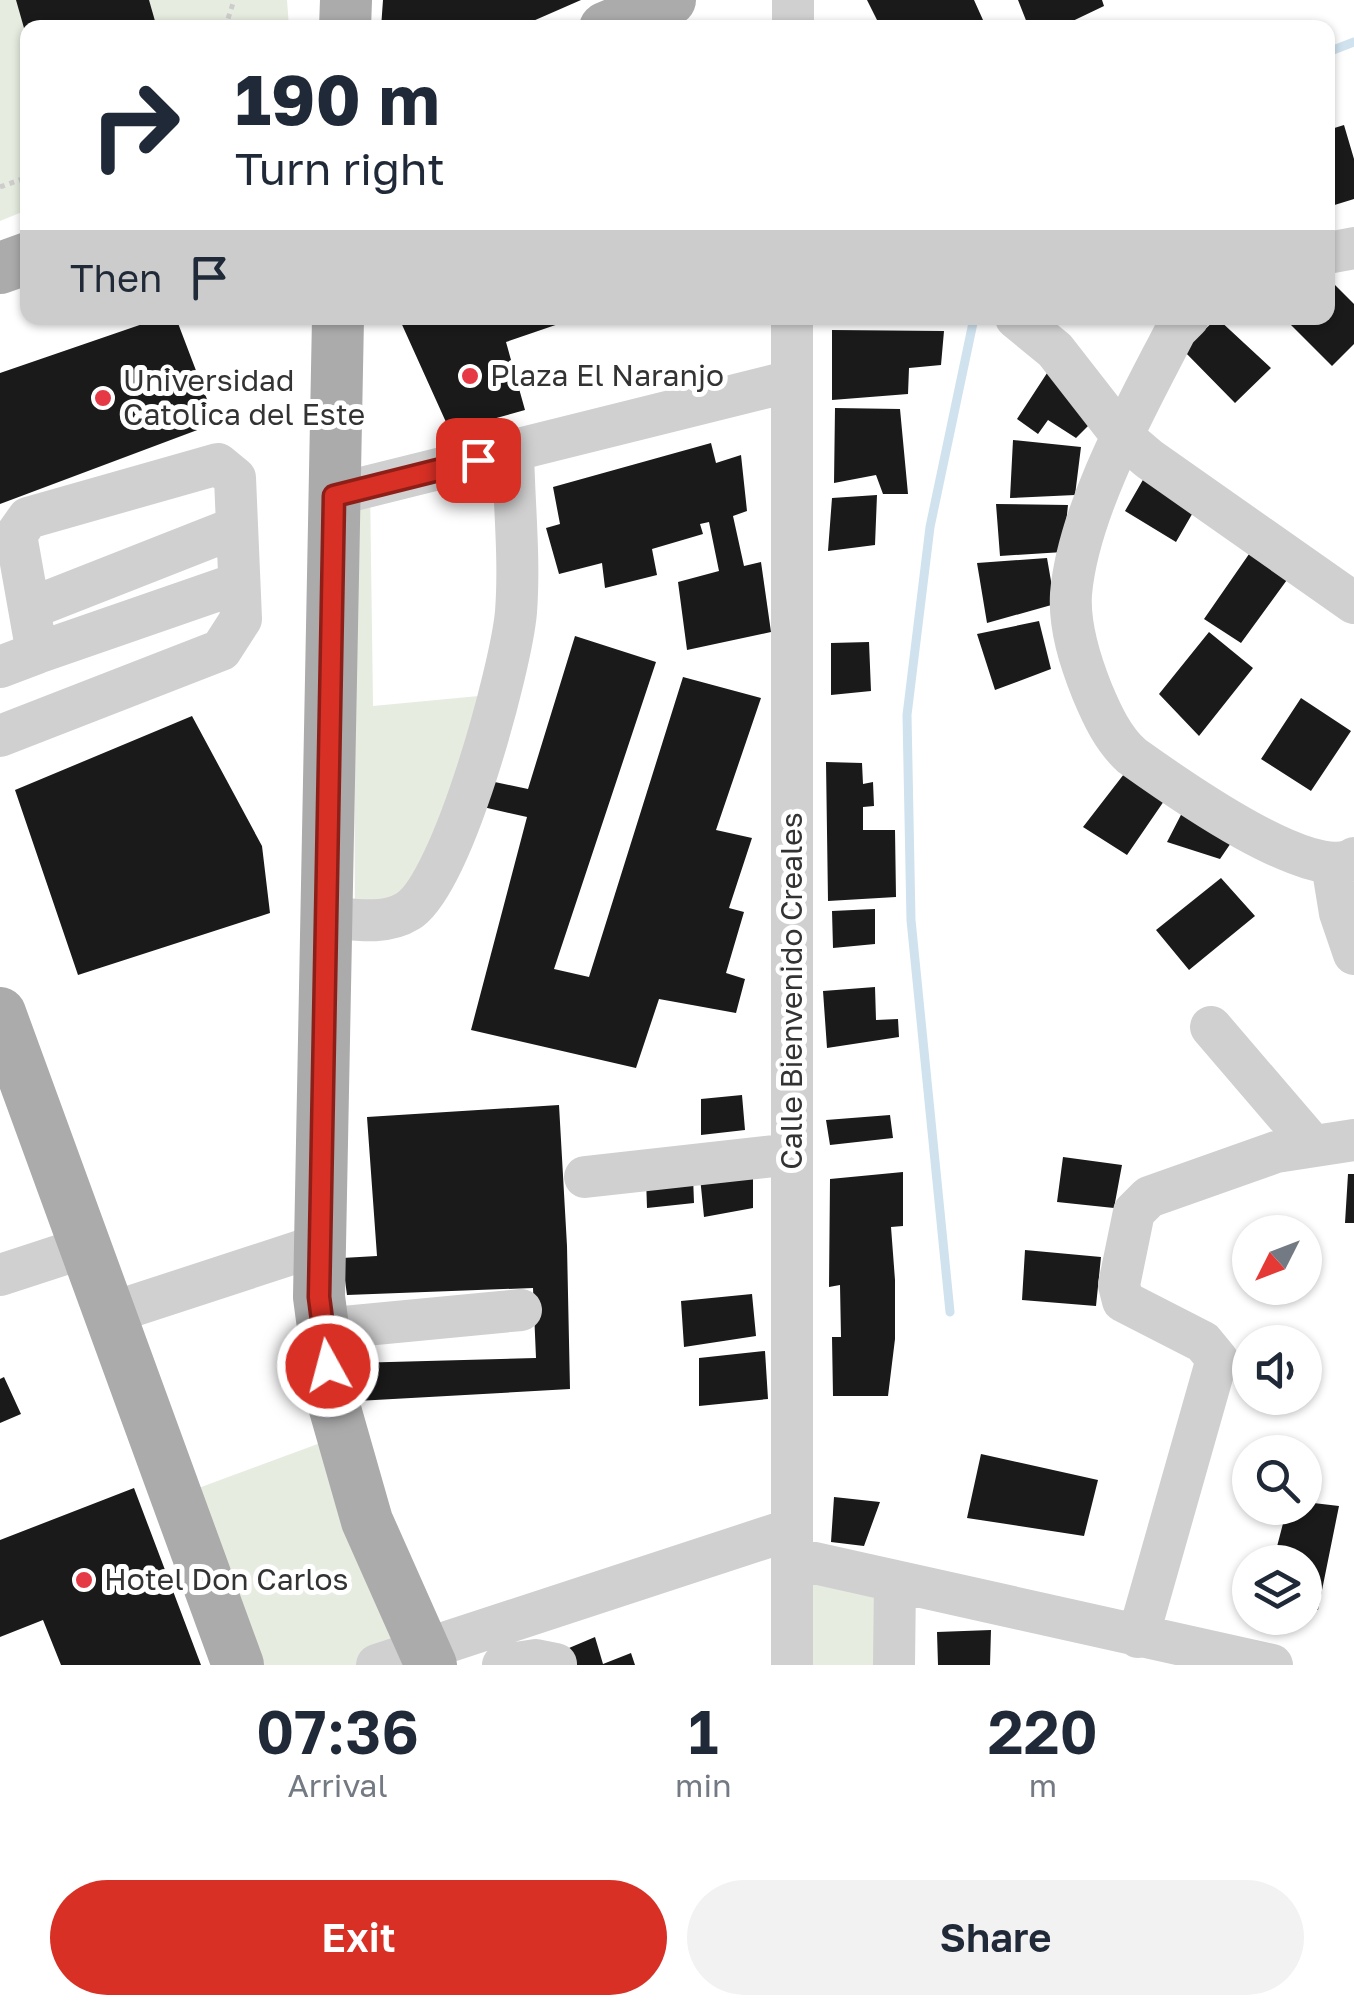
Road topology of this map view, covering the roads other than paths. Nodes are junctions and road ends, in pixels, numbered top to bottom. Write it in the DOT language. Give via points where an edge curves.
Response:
graph roads {
  1 [pos="670,0"];
  2 [pos="624,20"];
  3 [pos="338,325"];
  4 [pos="792,325"];
  5 [pos="1025,325"];
  6 [pos="1181,325"];
  7 [pos="792,380"];
  8 [pos="1122,436"];
  9 [pos="513,450"];
  10 [pos="334,496"];
  11 [pos="237,527"];
  12 [pos="239,583"];
  13 [pos="1354,603"];
  14 [pos="31,608"];
  15 [pos="19,660"];
  16 [pos="0,736"];
  17 [pos="1343,861"];
  18 [pos="326,917"];
  19 [pos="1354,954"];
  20 [pos="0,1014"];
  21 [pos="1210,1027"];
  22 [pos="1334,1143"];
  23 [pos="792,1154"];
  24 [pos="585,1177"];
  25 [pos="320,1245"];
  26 [pos="86,1247"];
  27 [pos="0,1274"];
  28 [pos="520,1310"];
  29 [pos="111,1314"];
  30 [pos="323,1329"];
  31 [pos="792,1543"];
  32 [pos="895,1581"];
  33 [pos="1138,1636"];
  34 [pos="410,1659"];
  35 [pos="556,1664"];
  36 [pos="238,1665"];
  37 [pos="504,1665"];
  38 [pos="792,1665"];
  39 [pos="894,1665"];
  40 [pos="1272,1665"];
  1 -- 2 [label="main road"];
  3 -- 10 [label="main road"];
  4 -- 7 [label="street, Calle Bienvenido Creales"];
  5 -- 8 [label="street" via="1055,350"];
  6 -- 8 [label="street"];
  7 -- 9 [label="street"];
  7 -- 23 [label="street, Calle Bienvenido Creales"];
  8 -- 13 [label="street"];
  8 -- 17 [label="street" via="1085,531 1071,595 1076,644 1096,701 1124,749 1166,780 1255,836 1311,861"];
  9 -- 10 [label="street"];
  9 -- 18 [label="street" via="511,654 458,822 432,885 408,912 388,920"];
  10 -- 18 [label="main road"];
  11 -- 12 [label="street"];
  11 -- 14 [label="street"];
  11 -- 14 [label="street" via="236,478 218,464 28,518 16,536"];
  12 -- 15 [label="street"];
  12 -- 16 [label="street" via="241,619 220,650"];
  14 -- 15 [label="street"];
  17 -- 19 [label="street" via="1340,913"];
  18 -- 25 [label="main road"];
  20 -- 26 [label="main road"];
  21 -- 22 [label="street"];
  22 -- 33 [label="street" via="1276,1152 1150,1197 1134,1212 1119,1285 1124,1300 1202,1342 1217,1359"];
  23 -- 24 [label="street"];
  23 -- 31 [label="street, Calle Bienvenido Creales"];
  25 -- 29 [label="street"];
  25 -- 30 [label="main road"];
  26 -- 27 [label="street"];
  26 -- 29 [label="main road"];
  28 -- 30 [label="street"];
  29 -- 36 [label="main road"];
  30 -- 34 [label="main road" via="332,1402"];
  31 -- 32 [label="street"];
  31 -- 34 [label="street"];
  31 -- 38 [label="street, Calle Bienvenido Creales"];
  32 -- 33 [label="street"];
  32 -- 39 [label="street"];
  33 -- 40 [label="street"];
  35 -- 37 [label="street"];
}
